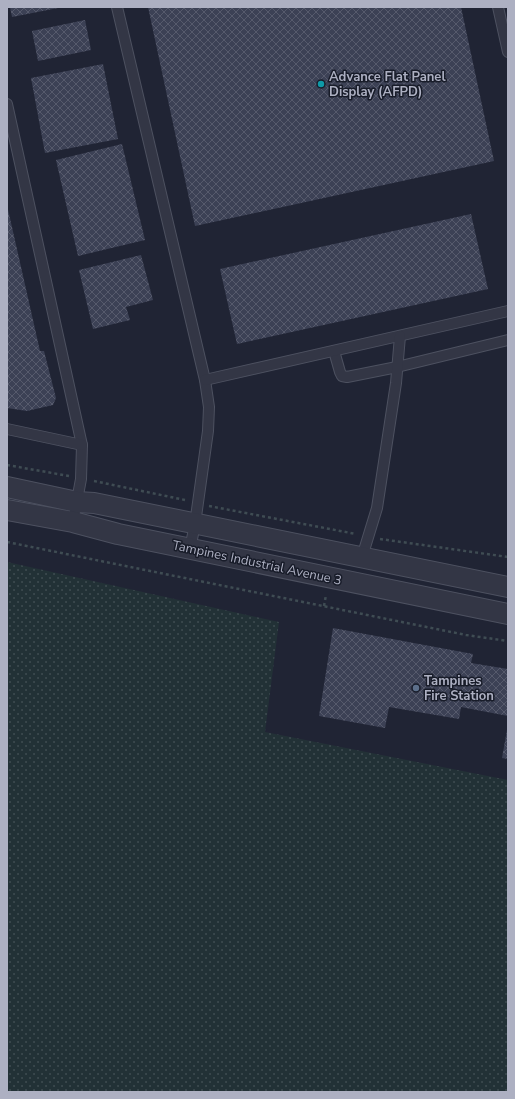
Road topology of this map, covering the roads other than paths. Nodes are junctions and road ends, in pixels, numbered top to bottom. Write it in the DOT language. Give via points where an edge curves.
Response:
graph roads {
  1 [pos="117,7"];
  2 [pos="498,7"];
  3 [pos="508,52"];
  4 [pos="7,104"];
  5 [pos="508,312"];
  6 [pos="400,336"];
  7 [pos="508,340"];
  8 [pos="334,351"];
  9 [pos="397,367"];
  10 [pos="206,380"];
  11 [pos="7,429"];
  12 [pos="82,445"];
  13 [pos="7,487"];
  14 [pos="77,502"];
  15 [pos="7,510"];
  16 [pos="73,522"];
  17 [pos="195,524"];
  18 [pos="190,549"];
  19 [pos="362,557"];
  20 [pos="508,587"];
  21 [pos="508,614"];
  1 -- 10 [label="lane"];
  2 -- 3 [label="lane"];
  4 -- 12 [label="lane"];
  5 -- 6 [label="lane"];
  6 -- 8 [label="lane"];
  6 -- 9 [label="lane"];
  7 -- 9 [label="lane"];
  8 -- 9 [label="lane" via="342,376"];
  8 -- 10 [label="lane"];
  9 -- 19 [label="lane" via="377,508"];
  10 -- 17 [label="lane" via="208,431"];
  11 -- 12 [label="lane"];
  12 -- 14 [label="lane"];
  13 -- 14 [label="street, Tampines Industrial Avenue 3"];
  14 -- 16 [label="lane"];
  14 -- 17 [label="street, Tampines Industrial Avenue 3" via="94,503"];
  15 -- 16 [label="street, Tampines Industrial Avenue 3"];
  16 -- 18 [label="street, Tampines Industrial Avenue 3"];
  17 -- 18 [label="lane"];
  17 -- 19 [label="street, Tampines Industrial Avenue 3"];
  18 -- 21 [label="street, Tampines Industrial Avenue 3"];
  19 -- 20 [label="street, Tampines Industrial Avenue 3"];
}
